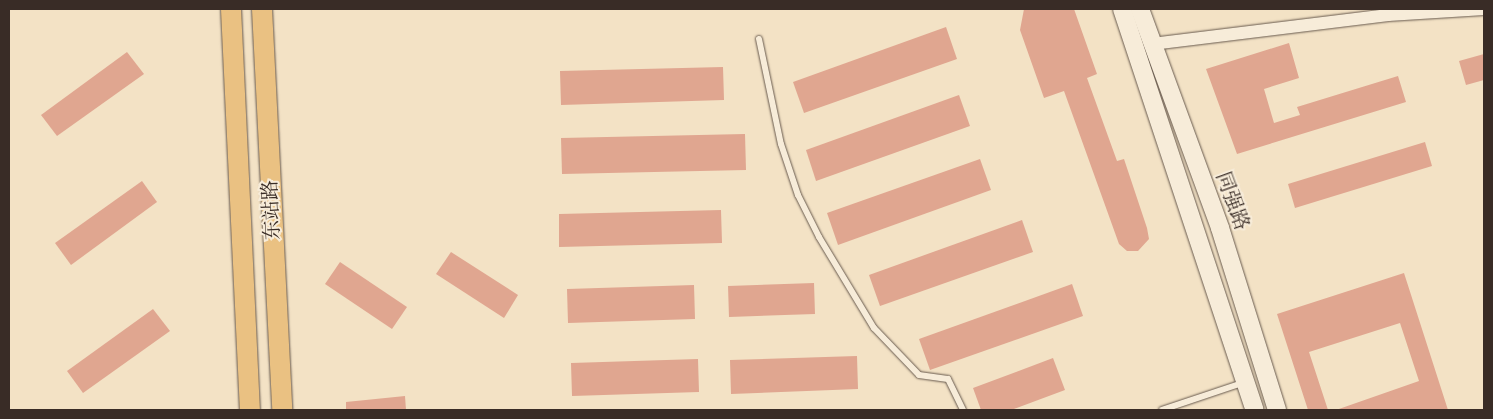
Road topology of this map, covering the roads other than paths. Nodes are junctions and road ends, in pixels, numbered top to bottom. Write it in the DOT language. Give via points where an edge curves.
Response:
graph roads {
  1 [pos="231,9"];
  2 [pos="262,9"];
  3 [pos="1122,9"];
  4 [pos="1140,9"];
  5 [pos="1484,9"];
  6 [pos="759,39"];
  7 [pos="1152,44"];
  8 [pos="1246,381"];
  9 [pos="250,410"];
  10 [pos="282,410"];
  11 [pos="963,410"];
  12 [pos="1162,410"];
  13 [pos="1255,410"];
  14 [pos="1277,410"];
  1 -- 9 [label="main road, 东站路"];
  2 -- 10 [label="main road, 东站路"];
  3 -- 8 [label="main road"];
  4 -- 7 [label="main road, 同强路"];
  5 -- 7 [label="street" via="1388,15"];
  6 -- 11 [label="lane" via="782,144 798,195 819,237 874,328 919,376 948,379"];
  7 -- 14 [label="main road, 同强路" via="1220,228"];
  8 -- 12 [label="lane"];
  8 -- 13 [label="main road"];
}
